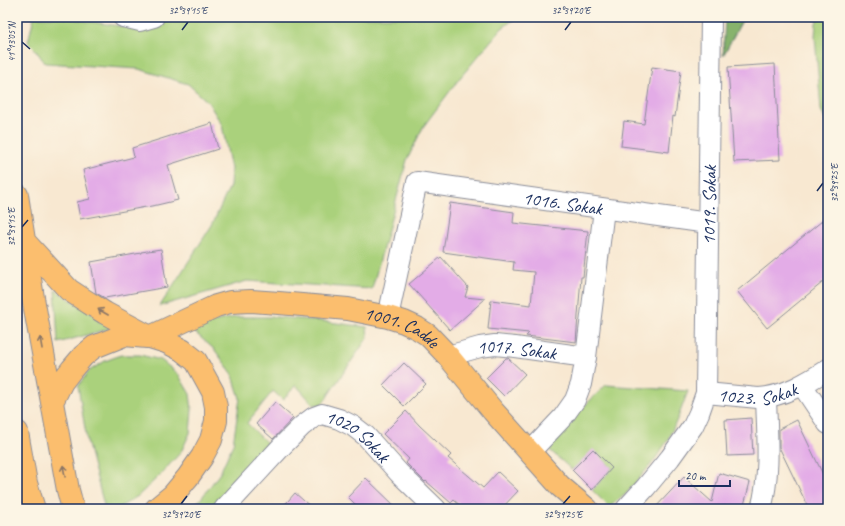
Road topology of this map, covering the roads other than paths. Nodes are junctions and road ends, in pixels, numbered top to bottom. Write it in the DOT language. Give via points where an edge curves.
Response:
graph roads {
  1 [pos="123,17"];
  2 [pos="154,17"];
  3 [pos="710,17"];
  4 [pos="17,195"];
  5 [pos="604,209"];
  6 [pos="708,223"];
  7 [pos="24,242"];
  8 [pos="388,317"];
  9 [pos="150,337"];
  10 [pos="448,356"];
  11 [pos="586,357"];
  12 [pos="828,369"];
  13 [pos="802,385"];
  14 [pos="706,393"];
  15 [pos="766,398"];
  16 [pos="52,402"];
  17 [pos="828,424"];
  18 [pos="17,432"];
  19 [pos="530,452"];
  20 [pos="34,509"];
  21 [pos="73,509"];
  22 [pos="156,509"];
  23 [pos="224,509"];
  24 [pos="436,509"];
  25 [pos="587,509"];
  26 [pos="626,509"];
  27 [pos="761,509"];
  1 -- 2 [label="street" via="140,21"];
  3 -- 6 [label="street, 1019. Sokak"];
  4 -- 7 [label="main road"];
  5 -- 6 [label="street, 1016. Sokak"];
  5 -- 8 [label="street, 1016. Sokak" via="417,182"];
  5 -- 11 [label="street"];
  6 -- 14 [label="street, 1019. Sokak"];
  9 -- 7 [label="main road, one-way" via="69,290"];
  16 -- 7 [label="main road, one-way"];
  8 -- 9 [label="main road, 1001. Cadde" via="348,309 251,301 230,302"];
  8 -- 10 [label="main road, 1001. Cadde" via="428,335"];
  9 -- 16 [label="main road" via="124,336 94,347 83,356 62,382"];
  9 -- 22 [label="main road" via="182,350 196,361 213,392 216,407 216,421 211,440 202,457 173,495"];
  10 -- 11 [label="street, 1017. Sokak" via="480,346 495,345"];
  10 -- 19 [label="main road, 1001. Cadde"];
  11 -- 19 [label="street" via="575,400"];
  12 -- 13 [label="street, 1023. Sokak"];
  13 -- 15 [label="street, 1023. Sokak"];
  13 -- 17 [label="street"];
  14 -- 15 [label="street, 1023. Sokak"];
  14 -- 26 [label="street, 1019. Sokak" via="692,426 670,458"];
  15 -- 27 [label="street" via="766,467"];
  21 -- 16 [label="main road, one-way"];
  18 -- 20 [label="main road" via="26,483"];
  19 -- 25 [label="main road, 1001. Cadde" via="560,486"];
  23 -- 24 [label="street, 1020 Sokak" via="302,426 322,414 353,426 366,436"];
}
